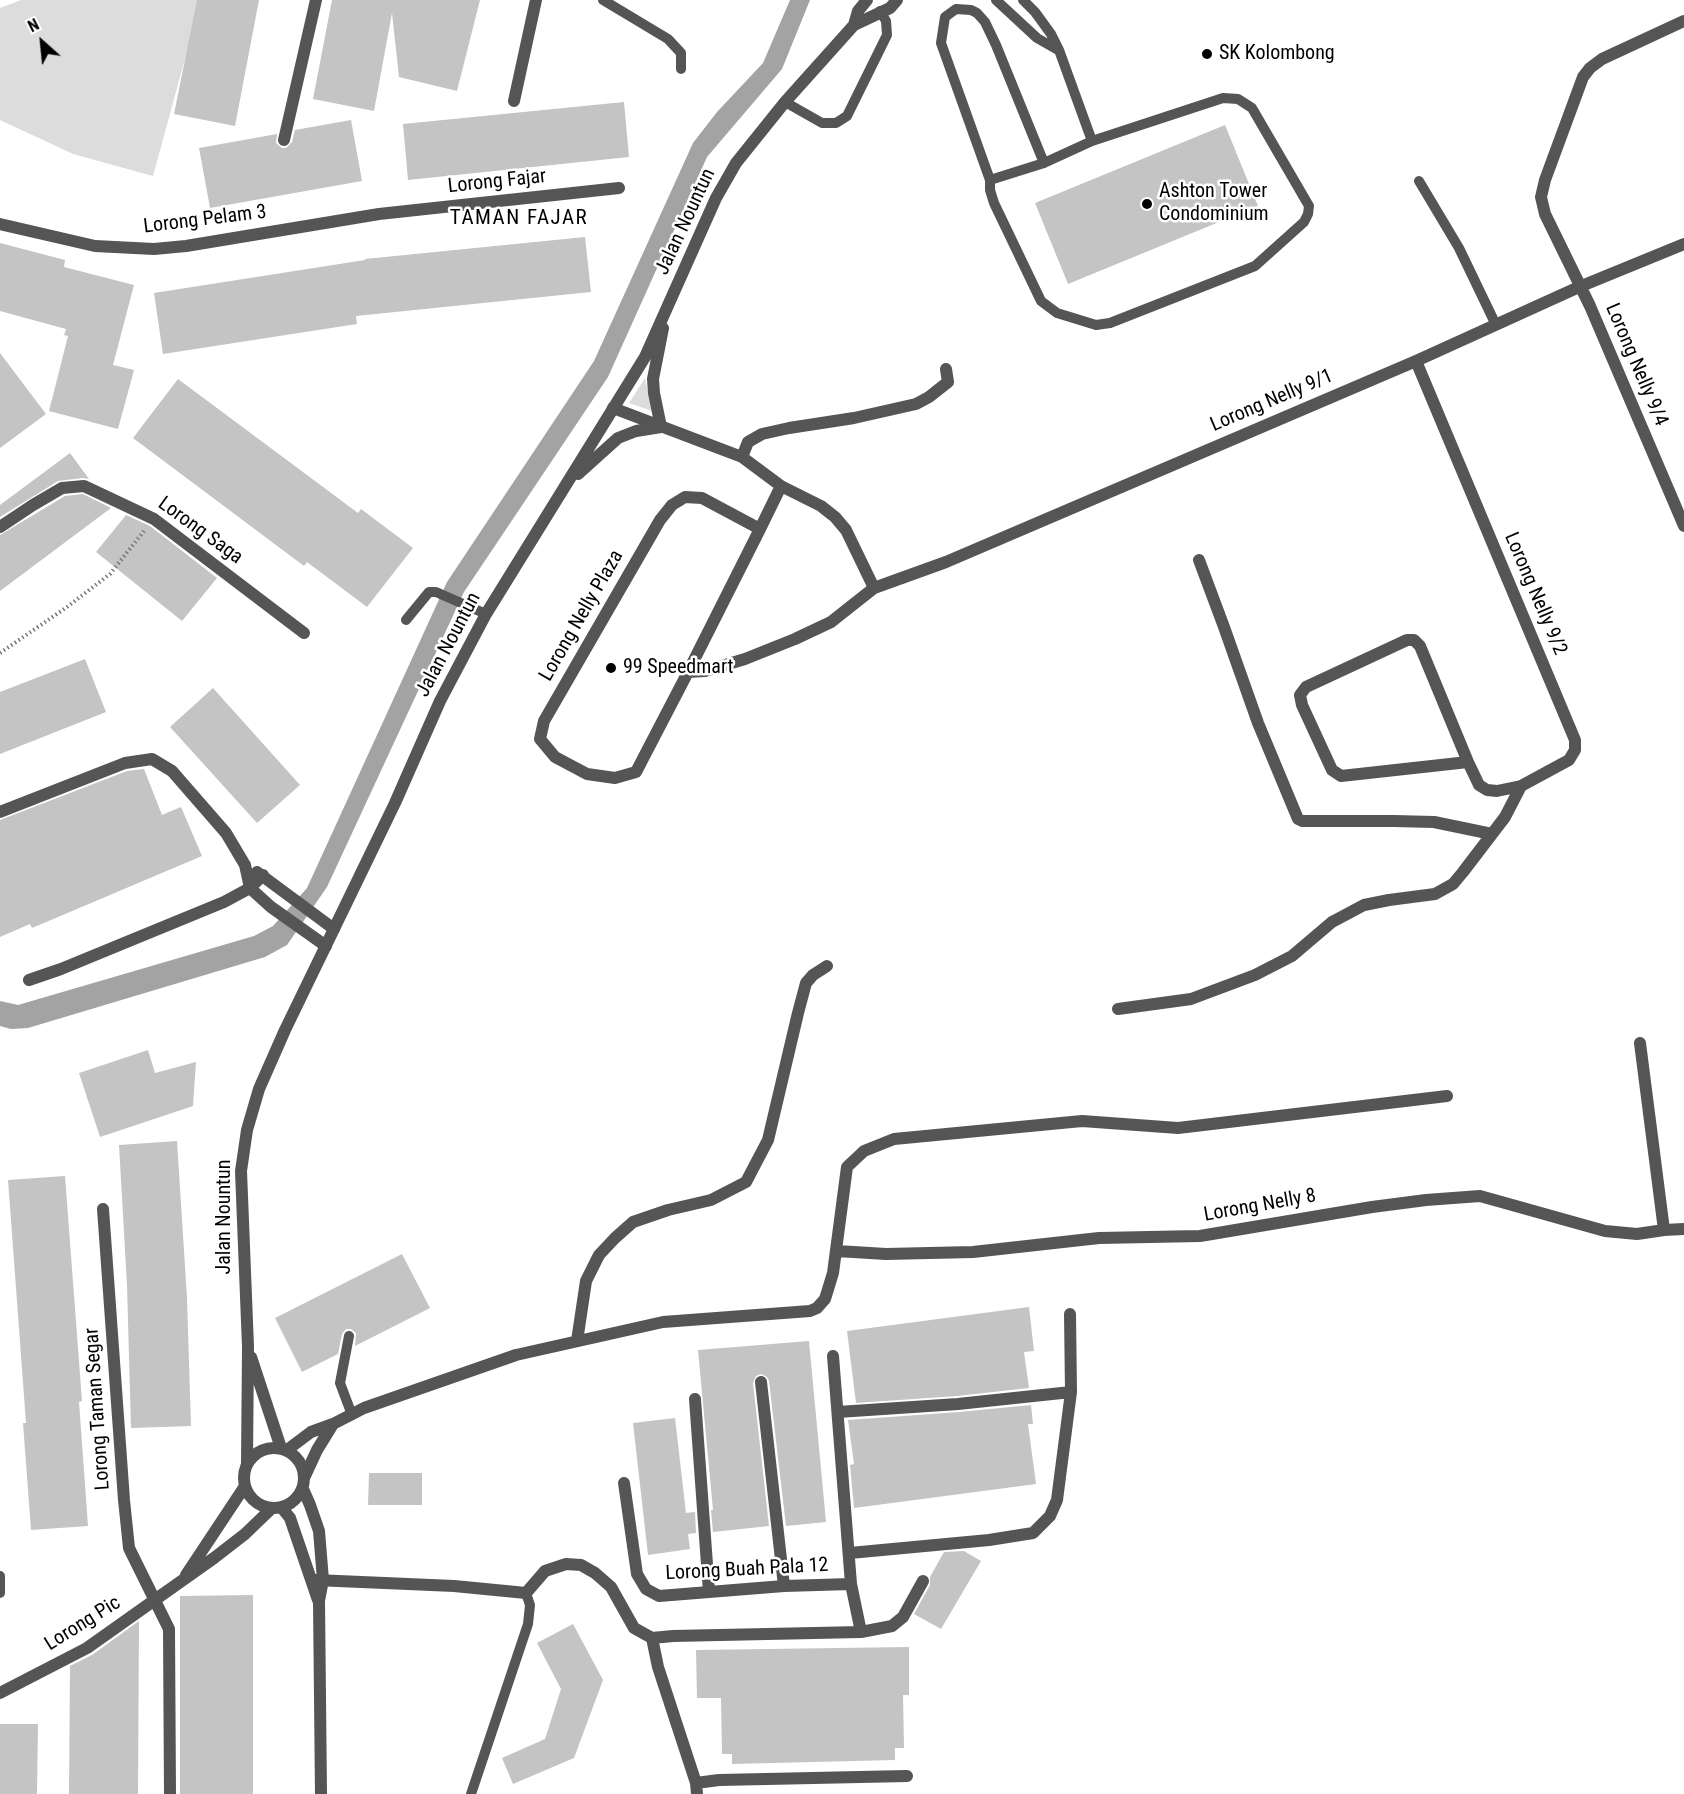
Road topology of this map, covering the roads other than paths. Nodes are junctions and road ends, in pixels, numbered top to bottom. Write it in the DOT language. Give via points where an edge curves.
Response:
graph roads {
  1 [pos="316,0"];
  2 [pos="536,0"];
  3 [pos="603,0"];
  4 [pos="867,0"];
  5 [pos="897,0"];
  6 [pos="996,0"];
  7 [pos="1023,0"];
  8 [pos="881,6"];
  9 [pos="1684,21"];
  10 [pos="854,25"];
  11 [pos="1059,50"];
  12 [pos="681,69"];
  13 [pos="514,101"];
  14 [pos="784,102"];
  15 [pos="284,140"];
  16 [pos="1092,141"];
  17 [pos="1044,163"];
  18 [pos="990,180"];
  19 [pos="1419,182"];
  20 [pos="619,188"];
  21 [pos="379,214"];
  22 [pos="0,225"];
  23 [pos="1684,244"];
  24 [pos="1579,287"];
  25 [pos="667,310"];
  26 [pos="1496,326"];
  27 [pos="1416,361"];
  28 [pos="946,369"];
  29 [pos="613,408"];
  30 [pos="661,427"];
  31 [pos="742,457"];
  32 [pos="568,483"];
  33 [pos="781,486"];
  34 [pos="1684,526"];
  35 [pos="0,527"];
  36 [pos="760,530"];
  37 [pos="1199,561"];
  38 [pos="874,588"];
  39 [pos="486,614"];
  40 [pos="406,620"];
  41 [pos="304,633"];
  42 [pos="688,672"];
  43 [pos="1468,762"];
  44 [pos="1521,786"];
  45 [pos="0,812"];
  46 [pos="1492,834"];
  47 [pos="245,865"];
  48 [pos="263,875"];
  49 [pos="250,888"];
  50 [pos="334,929"];
  51 [pos="326,946"];
  52 [pos="827,966"];
  53 [pos="29,980"];
  54 [pos="1118,1009"];
  55 [pos="1640,1043"];
  56 [pos="1447,1096"];
  57 [pos="104,1209"];
  58 [pos="1684,1229"];
  59 [pos="1664,1230"];
  60 [pos="837,1251"];
  61 [pos="1070,1314"];
  62 [pos="349,1336"];
  63 [pos="578,1341"];
  64 [pos="248,1347"];
  65 [pos="833,1356"];
  66 [pos="761,1382"];
  67 [pos="1071,1392"];
  68 [pos="695,1399"];
  69 [pos="837,1412"];
  70 [pos="352,1415"];
  71 [pos="333,1424"];
  72 [pos="284,1449"];
  73 [pos="247,1463"];
  74 [pos="304,1483"];
  75 [pos="624,1483"];
  76 [pos="245,1486"];
  77 [pos="277,1508"];
  78 [pos="850,1553"];
  79 [pos="0,1576"];
  80 [pos="317,1580"];
  81 [pos="182,1581"];
  82 [pos="923,1581"];
  83 [pos="851,1584"];
  84 [pos="784,1586"];
  85 [pos="709,1592"];
  86 [pos="0,1593"];
  87 [pos="525,1593"];
  88 [pos="156,1600"];
  89 [pos="861,1632"];
  90 [pos="652,1638"];
  91 [pos="0,1693"];
  92 [pos="907,1776"];
  93 [pos="696,1788"];
  94 [pos="170,1794"];
  95 [pos="321,1794"];
  96 [pos="471,1794"];
  1 -- 15 [label="street"];
  2 -- 13 [label="street"];
  3 -- 12 [label="lane" via="668,39 681,53"];
  4 -- 10 [label="street, Jalan Nountun"];
  5 -- 8 [label="street, Jalan Nountun" via="890,8"];
  6 -- 11 [label="lane" via="1037,38"];
  7 -- 11 [label="lane"];
  8 -- 10 [label="street, Jalan Nountun"];
  8 -- 14 [label="lane" via="887,35 847,116 836,123 822,123"];
  9 -- 24 [label="street, Lorong Nelly 9/4" via="1602,59 1583,78 1541,197"];
  10 -- 14 [label="street, Jalan Nountun"];
  11 -- 16 [label="lane"];
  14 -- 25 [label="street, Jalan Nountun" via="736,163 716,198"];
  16 -- 17 [label="lane"];
  16 -- 18 [label="lane" via="1222,98 1238,99 1252,108 1309,206 1308,214 1255,266 1096,325 1057,313 1041,301 994,203"];
  17 -- 18 [label="lane"];
  17 -- 18 [label="lane" via="985,22 971,10 956,9 945,17 940,43"];
  19 -- 26 [label="lane" via="1459,248"];
  20 -- 21 [label="street, Lorong Fajar"];
  21 -- 22 [label="street, Lorong Pelam 3" via="154,249 95,246"];
  23 -- 24 [label="street, Lorong Nelly 9/1"];
  24 -- 26 [label="street, Lorong Nelly 9/1"];
  24 -- 34 [label="street, Lorong Nelly 9/4"];
  25 -- 29 [label="street, Jalan Nountun" via="645,357"];
  25 -- 30 [label="street" via="653,379"];
  26 -- 27 [label="street, Lorong Nelly 9/1"];
  27 -- 38 [label="street, Lorong Nelly 9/1"];
  27 -- 44 [label="street, Lorong Nelly 9/2" via="1575,740 1569,760"];
  28 -- 31 [label="street" via="948,382 916,404 762,434 748,442"];
  29 -- 30 [label="street"];
  29 -- 32 [label="street, Jalan Nountun"];
  30 -- 31 [label="street"];
  30 -- 32 [label="street" via="618,438"];
  31 -- 33 [label="street"];
  32 -- 39 [label="street, Jalan Nountun"];
  33 -- 36 [label="street"];
  33 -- 38 [label="street" via="836,517"];
  35 -- 41 [label="street, Lorong Saga" via="62,488 84,486 154,519"];
  36 -- 42 [label="street"];
  36 -- 42 [label="street, Lorong Nelly Plaza" via="702,498 685,497 672,505 544,721 540,739 555,757 587,774 615,777 636,772"];
  37 -- 46 [label="street" via="1298,819 1434,822"];
  38 -- 42 [label="street, Lorong Nelly 9/1" via="831,622 795,639 745,659"];
  39 -- 40 [label="lane" via="429,592"];
  39 -- 50 [label="street, Jalan Nountun" via="440,701"];
  43 -- 43 [label="street" via="1341,776 1332,770 1300,695 1305,687 1414,640 1420,646"];
  43 -- 44 [label="street, Lorong Nelly 9/2" via="1479,785 1487,790"];
  44 -- 46 [label="street"];
  45 -- 47 [label="street" via="125,763 152,759 172,771 226,833"];
  46 -- 54 [label="street" via="1453,884 1435,894 1364,905 1332,922 1292,956 1191,999"];
  47 -- 48 [label="street"];
  47 -- 49 [label="street"];
  48 -- 49 [label="street"];
  48 -- 50 [label="street"];
  49 -- 51 [label="street"];
  49 -- 53 [label="street"];
  50 -- 51 [label="street, Jalan Nountun"];
  51 -- 64 [label="street, Jalan Nountun" via="259,1089 247,1130 242,1171"];
  52 -- 63 [label="street" via="806,982 768,1140 746,1182 711,1200 633,1222 615,1238 599,1255 586,1281"];
  55 -- 59 [label="street"];
  56 -- 60 [label="street" via="1178,1128 1082,1121 894,1139 864,1151 847,1167"];
  57 -- 88 [label="street, Lorong Taman Segar" via="129,1548"];
  58 -- 59 [label="street, Lorong Nelly 8"];
  59 -- 60 [label="street, Lorong Nelly 8" via="1637,1234 1605,1231 1480,1196 1372,1207 1200,1236 1099,1238 973,1252"];
  60 -- 63 [label="street" via="825,1299 810,1311 663,1322"];
  61 -- 67 [label="street"];
  62 -- 70 [label="lane" via="340,1383"];
  63 -- 70 [label="street" via="516,1355"];
  64 -- 72 [label="street, Jalan Nountun"];
  64 -- 73 [label="street, Jalan Nountun"];
  65 -- 69 [label="street"];
  66 -- 84 [label="street"];
  67 -- 69 [label="street"];
  67 -- 78 [label="street" via="1057,1500 1050,1516 1033,1533"];
  68 -- 85 [label="street"];
  69 -- 78 [label="street"];
  70 -- 71 [label="street"];
  71 -- 72 [label="street"];
  71 -- 74 [label="street"];
  72 -- 73 [label="street" via="262,1450"];
  72 -- 74 [label="street, Jalan Nountun" via="300,1461"];
  73 -- 76 [label="street, Jalan Nountun"];
  74 -- 77 [label="street" via="291,1504"];
  74 -- 80 [label="street, Jalan Nountun" via="319,1531"];
  75 -- 85 [label="street, Lorong Buah Pala 12" via="637,1574 646,1588 659,1596"];
  76 -- 77 [label="street" via="255,1502"];
  76 -- 81 [label="street, Lorong Pic"];
  77 -- 80 [label="street" via="290,1518"];
  77 -- 81 [label="street, Lorong Pic"];
  78 -- 83 [label="street"];
  79 -- 86 [label="lane"];
  80 -- 87 [label="street"];
  80 -- 95 [label="street"];
  81 -- 88 [label="street, Lorong Pic"];
  82 -- 89 [label="street" via="903,1617 892,1626"];
  83 -- 84 [label="street, Lorong Buah Pala 12"];
  83 -- 89 [label="street"];
  84 -- 85 [label="street, Lorong Buah Pala 12"];
  87 -- 90 [label="street" via="545,1571 566,1564 581,1565 611,1587 634,1629"];
  87 -- 96 [label="lane" via="530,1605 528,1624"];
  88 -- 91 [label="street, Lorong Pic" via="87,1648"];
  88 -- 94 [label="street, Lorong Taman Segar" via="169,1629"];
  89 -- 90 [label="street"];
  90 -- 93 [label="street"];
  92 -- 93 [label="street" via="719,1779"];
}
